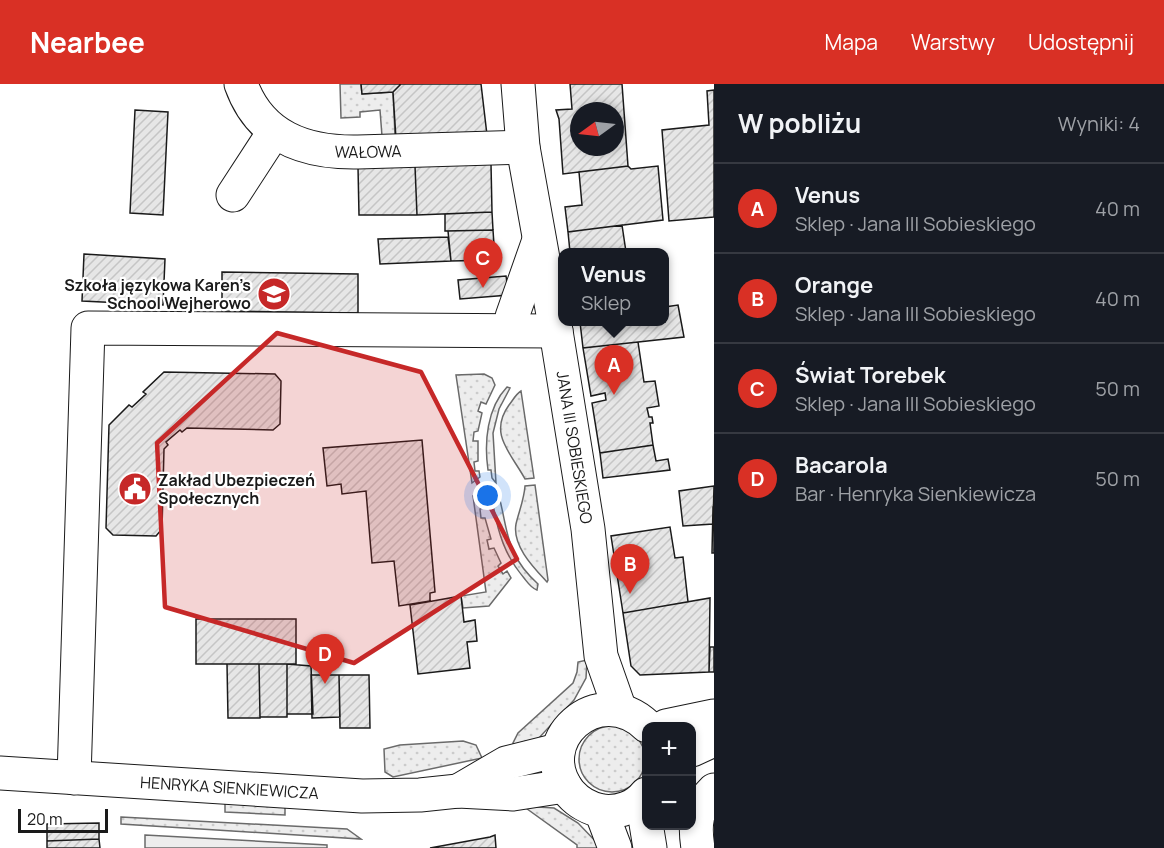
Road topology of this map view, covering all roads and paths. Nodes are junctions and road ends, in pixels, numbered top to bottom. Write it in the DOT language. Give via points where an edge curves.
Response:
graph roads {
  1 [pos="241,84"];
  2 [pos="518,84"];
  3 [pos="274,132"];
  4 [pos="523,147"];
  5 [pos="233,195"];
  6 [pos="540,239"];
  7 [pos="512,317"];
  8 [pos="556,331"];
  9 [pos="620,716"];
  10 [pos="714,716"];
  11 [pos="685,722"];
  12 [pos="714,740"];
  13 [pos="696,748"];
  14 [pos="558,750"];
  15 [pos="0,773"];
  16 [pos="74,778"];
  17 [pos="565,786"];
  18 [pos="714,790"];
  19 [pos="458,791"];
  20 [pos="642,797"];
  21 [pos="601,811"];
  22 [pos="648,830"];
  23 [pos="615,848"];
  24 [pos="650,848"];
  25 [pos="698,848"];
  1 -- 3 [label="street, WAŁOWA" via="257,113"];
  2 -- 4 [label="street, JANA III SOBIESKIEGO"];
  3 -- 4 [label="street, WAŁOWA" via="292,142 337,153"];
  3 -- 5 [label="street"];
  4 -- 6 [label="street, JANA III SOBIESKIEGO"];
  6 -- 7 [label="street"];
  6 -- 8 [label="street, JANA III SOBIESKIEGO"];
  8 -- 9 [label="street, JANA III SOBIESKIEGO" via="588,529 601,656"];
  8 -- 16 [label="street" via="88,328"];
  9 -- 14 [label="street" via="576,720"];
  10 -- 11 [label="street"];
  12 -- 13 [label="street"];
  14 -- 17 [label="street" via="558,769"];
  14 -- 19 [label="street, HENRYKA SIENKIEWICZA" via="506,763"];
  15 -- 16 [label="street, HENRYKA SIENKIEWICZA"];
  16 -- 19 [label="street, HENRYKA SIENKIEWICZA" via="362,796"];
  17 -- 19 [label="street, HENRYKA SIENKIEWICZA" via="513,794"];
  17 -- 21 [label="street" via="574,798"];
  18 -- 25 [label="street" via="701,804 695,830"];
  20 -- 21 [label="street" via="623,809"];
  21 -- 23 [label="street"];
  22 -- 24 [label="street"];
}
